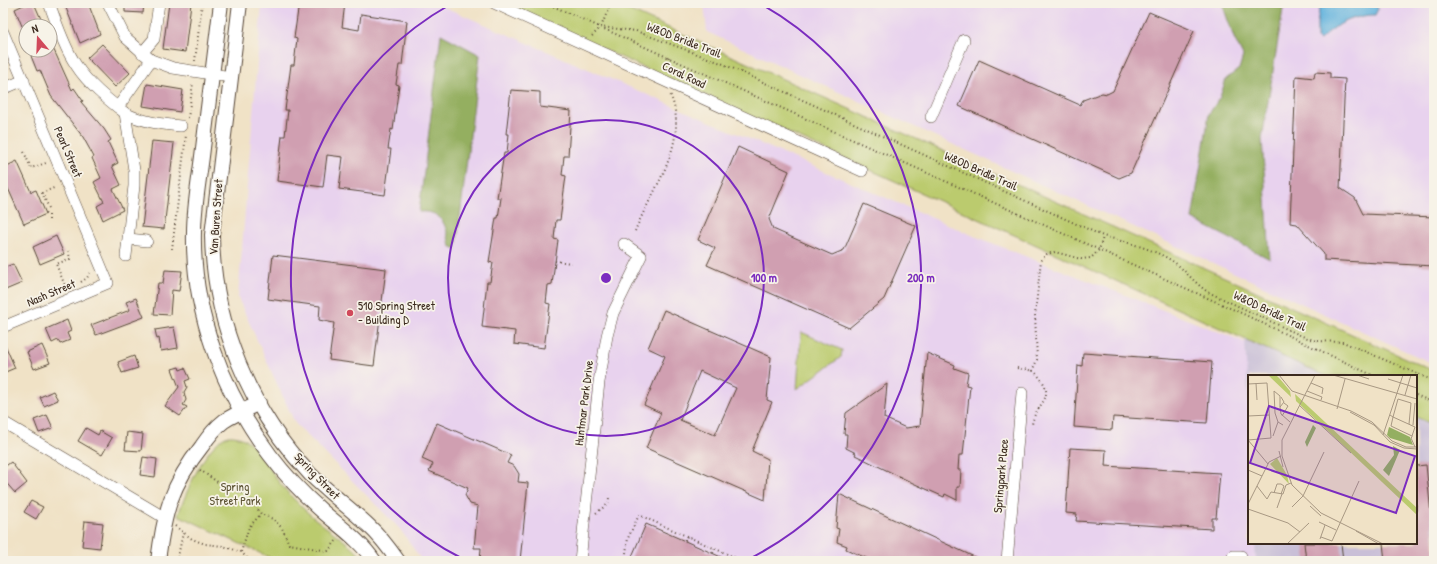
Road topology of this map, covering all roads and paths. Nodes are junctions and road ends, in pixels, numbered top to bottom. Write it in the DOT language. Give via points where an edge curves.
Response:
graph roads {
  1 [pos="49,3"];
  2 [pos="108,3"];
  3 [pos="159,3"];
  4 [pos="202,3"];
  5 [pos="221,3"];
  6 [pos="240,3"];
  7 [pos="494,3"];
  8 [pos="546,3"];
  9 [pos="611,3"];
  10 [pos="601,27"];
  11 [pos="3,32"];
  12 [pos="588,34"];
  13 [pos="964,40"];
  14 [pos="146,56"];
  15 [pos="668,57"];
  16 [pos="196,60"];
  17 [pos="212,76"];
  18 [pos="231,78"];
  19 [pos="663,79"];
  20 [pos="24,80"];
  21 [pos="192,83"];
  22 [pos="3,89"];
  23 [pos="122,110"];
  24 [pos="931,117"];
  25 [pos="185,127"];
  26 [pos="24,152"];
  27 [pos="47,163"];
  28 [pos="862,171"];
  29 [pos="57,186"];
  30 [pos="49,220"];
  31 [pos="635,231"];
  32 [pos="1104,236"];
  33 [pos="129,239"];
  34 [pos="147,241"];
  35 [pos="624,244"];
  36 [pos="68,249"];
  37 [pos="172,249"];
  38 [pos="1099,250"];
  39 [pos="126,256"];
  40 [pos="555,261"];
  41 [pos="571,263"];
  42 [pos="92,267"];
  43 [pos="108,283"];
  44 [pos="76,284"];
  45 [pos="71,286"];
  46 [pos="66,288"];
  47 [pos="59,291"];
  48 [pos="3,326"];
  49 [pos="1017,368"];
  50 [pos="1032,371"];
  51 [pos="1372,375"];
  52 [pos="1434,381"];
  53 [pos="1022,393"];
  54 [pos="1417,395"];
  55 [pos="259,403"];
  56 [pos="1434,403"];
  57 [pos="241,412"];
  58 [pos="3,422"];
  59 [pos="1032,425"];
  60 [pos="199,468"];
  61 [pos="609,498"];
  62 [pos="595,513"];
  63 [pos="261,514"];
  64 [pos="165,518"];
  65 [pos="183,532"];
  66 [pos="687,536"];
  67 [pos="339,538"];
  68 [pos="685,541"];
  69 [pos="715,548"];
  70 [pos="241,552"];
  71 [pos="713,554"];
  72 [pos="158,561"];
  73 [pos="177,561"];
  74 [pos="250,561"];
  75 [pos="374,561"];
  76 [pos="398,561"];
  77 [pos="580,561"];
  78 [pos="625,561"];
  79 [pos="743,561"];
  80 [pos="1007,561"];
  1 -- 23 [label="street" via="76,66 90,83"];
  2 -- 14 [label="street" via="125,37"];
  3 -- 14 [label="street" via="154,39"];
  4 -- 16 [label="path"];
  5 -- 17 [label="main road, Van Buren Street"];
  6 -- 18 [label="main road, Van Buren Street"];
  7 -- 19 [label="street, Coral Road"];
  8 -- 10 [label="path"];
  9 -- 10 [label="path"];
  10 -- 12 [label="path" via="593,36"];
  10 -- 15 [label="path"];
  10 -- 32 [label="path, W&OD Bridle Trail" via="636,31 721,63"];
  11 -- 20 [label="street, Pearl Street"];
  13 -- 24 [label="street"];
  14 -- 17 [label="street" via="173,68"];
  14 -- 23 [label="street"];
  15 -- 19 [label="path"];
  15 -- 38 [label="path"];
  17 -- 18 [label="street"];
  17 -- 57 [label="main road, Van Buren Street" via="196,206 194,256 200,299 211,339"];
  18 -- 55 [label="main road, Van Buren Street" via="214,212 213,260 227,331"];
  19 -- 28 [label="street, Coral Road"];
  19 -- 31 [label="path" via="672,98 676,133 668,162"];
  20 -- 22 [label="street"];
  20 -- 43 [label="street, Pearl Street"];
  21 -- 25 [label="path"];
  23 -- 25 [label="street" via="149,122"];
  23 -- 33 [label="street" via="134,170"];
  25 -- 37 [label="path"];
  26 -- 27 [label="path" via="31,168"];
  29 -- 30 [label="path" via="42,193 49,208"];
  32 -- 38 [label="path"];
  32 -- 52 [label="path, W&OD Bridle Trail" via="1168,259 1208,292 1302,336 1316,341 1343,342"];
  33 -- 34 [label="street"];
  33 -- 39 [label="street"];
  35 -- 77 [label="street, Huntmar Park Drive" via="641,256 613,313 607,336 599,382"];
  36 -- 46 [label="path" via="70,259 56,264"];
  38 -- 50 [label="path" via="1095,256 1086,260 1055,252 1047,254 1041,260 1035,315 1037,360"];
  38 -- 51 [label="path"];
  40 -- 41 [label="path"];
  42 -- 44 [label="path" via="87,278"];
  43 -- 48 [label="street, Nash Street"];
  45 -- 46 [label="path"];
  46 -- 47 [label="path"];
  49 -- 50 [label="path"];
  50 -- 59 [label="path" via="1040,378 1046,399 1033,416"];
  53 -- 80 [label="street, Springpark Place"];
  54 -- 56 [label="path"];
  55 -- 57 [label="main road"];
  55 -- 76 [label="main road, Spring Street" via="309,472 325,489 370,526"];
  57 -- 64 [label="main road" via="216,428 193,457 170,499"];
  57 -- 75 [label="main road, Spring Street" via="302,493 355,538"];
  58 -- 64 [label="street"];
  60 -- 63 [label="path" via="222,485 249,496"];
  61 -- 62 [label="path" via="608,504"];
  63 -- 67 [label="path" via="278,523 289,544 294,546 328,551"];
  63 -- 70 [label="path" via="245,535"];
  64 -- 65 [label="path"];
  64 -- 72 [label="main road"];
  65 -- 70 [label="path" via="205,544"];
  65 -- 73 [label="path"];
  66 -- 68 [label="path"];
  66 -- 69 [label="path"];
  66 -- 78 [label="path" via="639,515 628,538"];
  69 -- 71 [label="path"];
  69 -- 79 [label="path"];
  70 -- 74 [label="path"];
}
